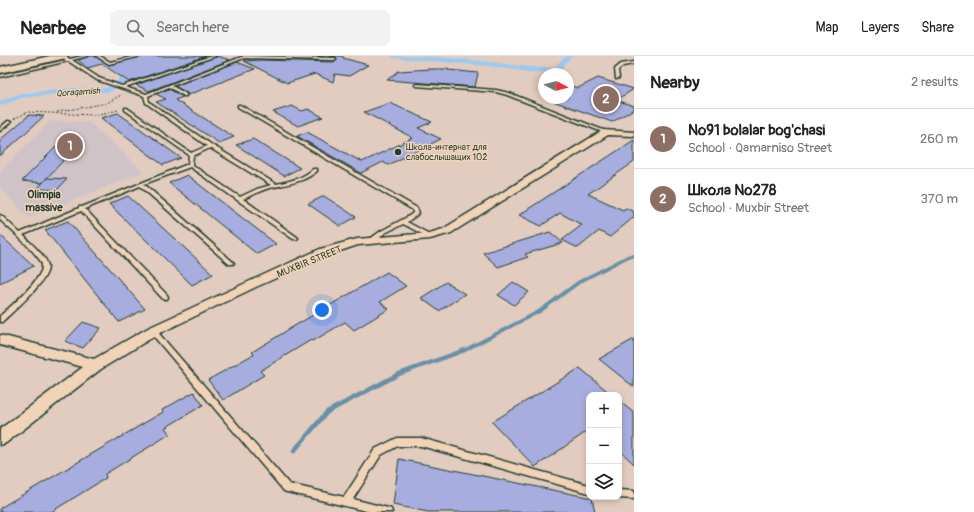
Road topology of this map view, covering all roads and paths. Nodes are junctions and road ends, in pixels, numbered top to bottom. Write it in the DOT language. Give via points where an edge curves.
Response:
graph roads {
  1 [pos="53,56"];
  2 [pos="86,56"];
  3 [pos="98,56"];
  4 [pos="139,56"];
  5 [pos="214,56"];
  6 [pos="65,57"];
  7 [pos="242,57"];
  8 [pos="334,59"];
  9 [pos="634,63"];
  10 [pos="0,69"];
  11 [pos="0,76"];
  12 [pos="617,78"];
  13 [pos="417,85"];
  14 [pos="169,86"];
  15 [pos="122,87"];
  16 [pos="130,90"];
  17 [pos="146,95"];
  18 [pos="185,95"];
  19 [pos="239,106"];
  20 [pos="126,109"];
  21 [pos="54,113"];
  22 [pos="8,122"];
  23 [pos="0,130"];
  24 [pos="606,132"];
  25 [pos="634,134"];
  26 [pos="210,146"];
  27 [pos="191,155"];
  28 [pos="190,165"];
  29 [pos="315,170"];
  30 [pos="141,184"];
  31 [pos="276,186"];
  32 [pos="240,199"];
  33 [pos="81,208"];
  34 [pos="0,217"];
  35 [pos="403,222"];
  36 [pos="19,235"];
  37 [pos="430,236"];
  38 [pos="295,238"];
  39 [pos="372,240"];
  40 [pos="231,263"];
  41 [pos="166,297"];
  42 [pos="0,320"];
  43 [pos="153,331"];
  44 [pos="0,340"];
  45 [pos="96,365"];
  46 [pos="0,438"];
  47 [pos="586,487"];
  48 [pos="622,494"];
  49 [pos="634,495"];
  50 [pos="346,502"];
  51 [pos="388,512"];
  1 -- 10 [label="main road"];
  2 -- 6 [label="lane"];
  3 -- 4 [label="lane" via="109,63"];
  5 -- 15 [label="lane"];
  6 -- 10 [label="main road"];
  6 -- 11 [label="lane"];
  6 -- 15 [label="lane" via="98,80"];
  7 -- 8 [label="lane"];
  7 -- 14 [label="lane"];
  9 -- 12 [label="lane" via="622,65 616,70"];
  13 -- 24 [label="lane" via="496,91"];
  14 -- 17 [label="lane"];
  14 -- 18 [label="lane"];
  15 -- 16 [label="lane"];
  16 -- 17 [label="lane"];
  16 -- 21 [label="path" via="107,102"];
  17 -- 26 [label="lane" via="147,102"];
  19 -- 35 [label="lane" via="415,209 416,213 412,218"];
  20 -- 21 [label="path" via="100,114"];
  20 -- 27 [label="lane"];
  21 -- 22 [label="path" via="28,112"];
  22 -- 23 [label="lane"];
  24 -- 25 [label="street"];
  24 -- 37 [label="street, MUXBIR STREET" via="447,231"];
  26 -- 27 [label="lane"];
  26 -- 31 [label="lane"];
  27 -- 28 [label="lane"];
  28 -- 30 [label="lane"];
  28 -- 32 [label="lane"];
  29 -- 31 [label="lane" via="294,181"];
  30 -- 33 [label="lane"];
  30 -- 40 [label="lane"];
  31 -- 32 [label="lane"];
  32 -- 38 [label="lane"];
  33 -- 36 [label="lane"];
  33 -- 41 [label="lane"];
  34 -- 36 [label="lane"];
  35 -- 37 [label="lane"];
  35 -- 39 [label="lane" via="378,234"];
  36 -- 42 [label="lane" via="42,258 45,267 41,279"];
  37 -- 39 [label="street, MUXBIR STREET"];
  39 -- 43 [label="street, MUXBIR STREET" via="324,252"];
  43 -- 45 [label="street, MUXBIR STREET"];
  43 -- 50 [label="lane" via="287,488"];
  44 -- 45 [label="street"];
  45 -- 46 [label="street, MUXBIR STREET"];
  47 -- 50 [label="lane" via="421,442 397,442 378,452"];
  48 -- 49 [label="lane"];
  50 -- 51 [label="lane"];
}
